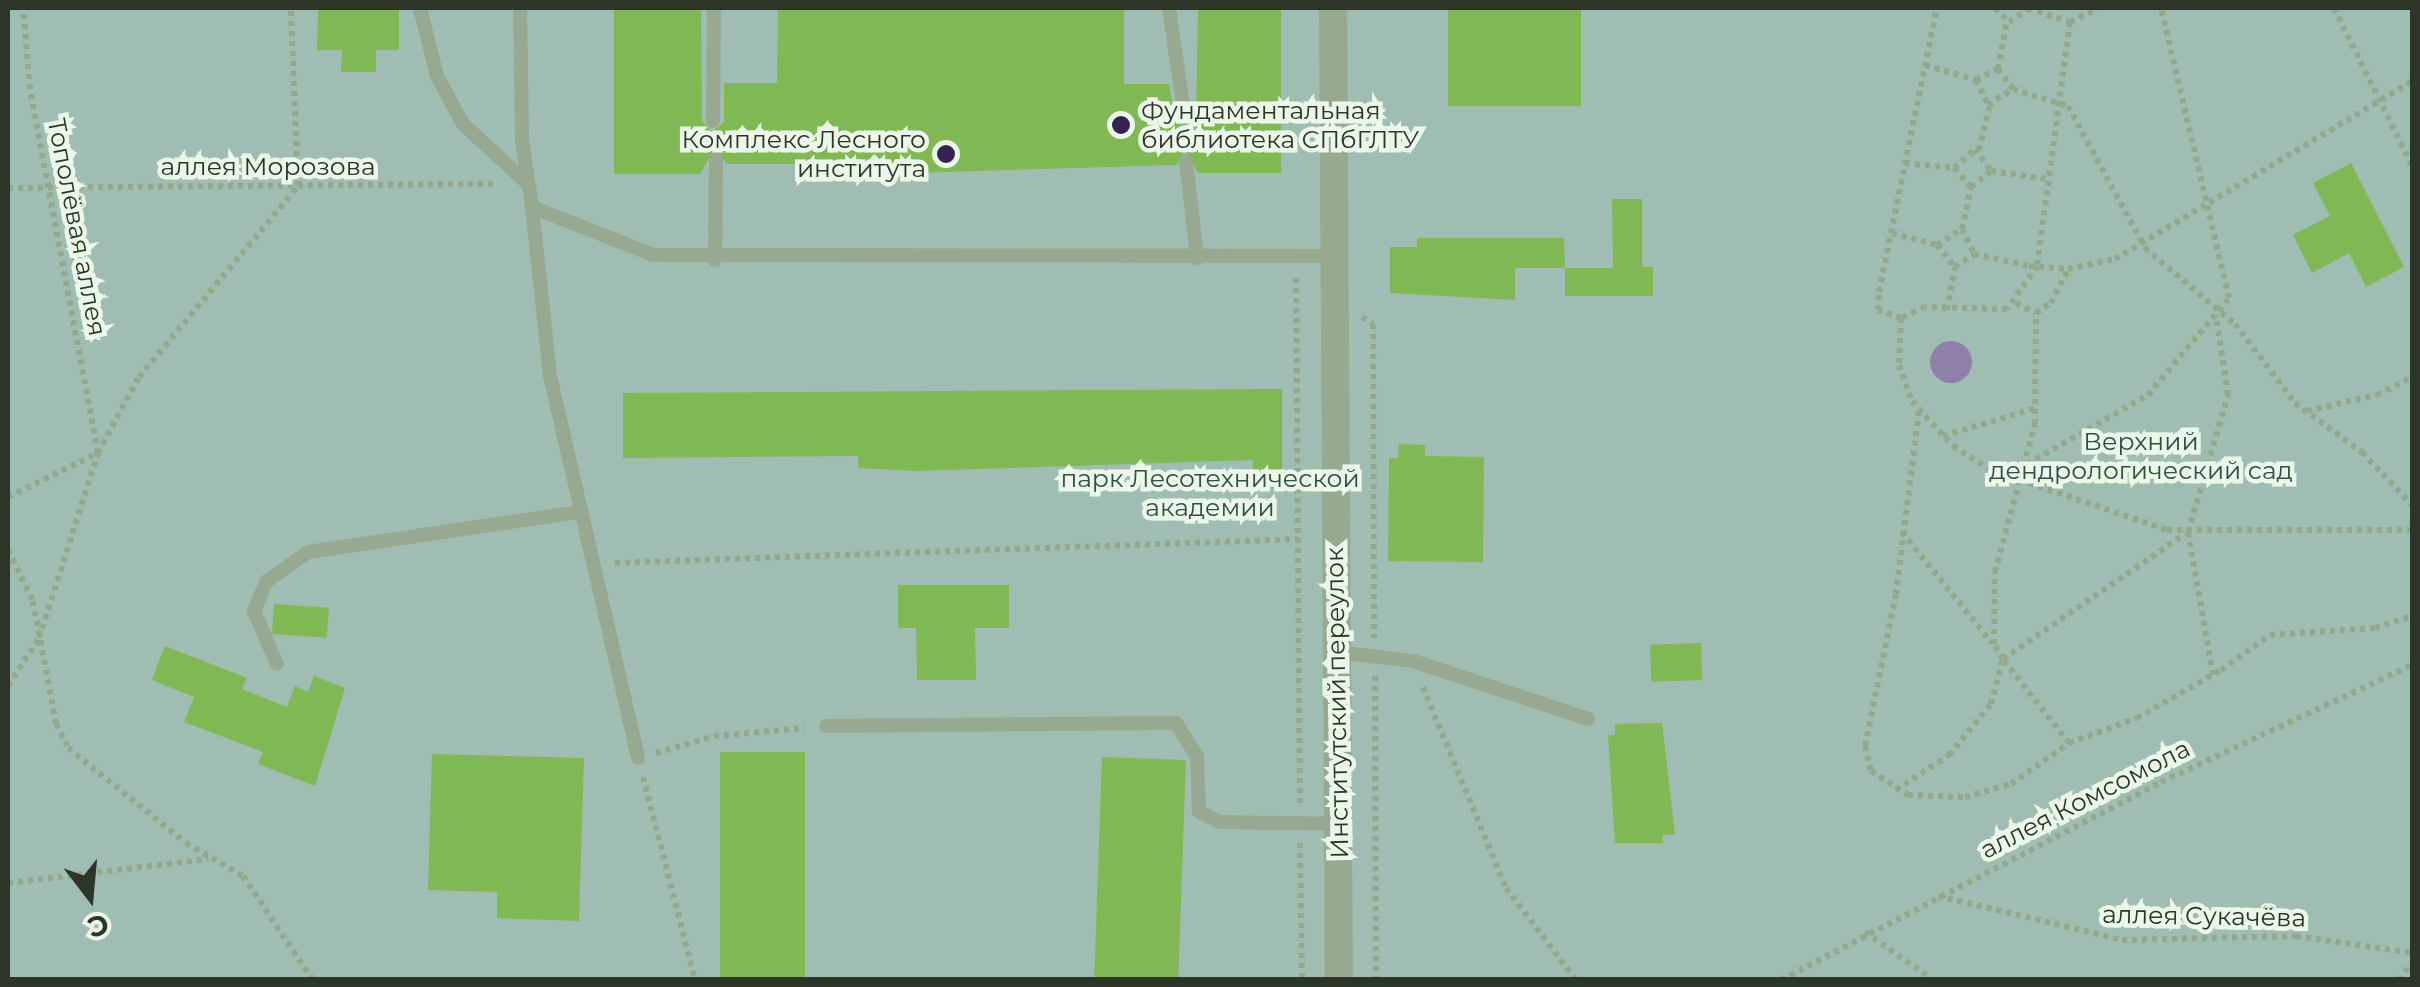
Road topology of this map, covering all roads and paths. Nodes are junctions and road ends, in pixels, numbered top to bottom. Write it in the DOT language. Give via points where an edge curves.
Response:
graph roads {
  1 [pos="23,8"];
  2 [pos="291,8"];
  3 [pos="420,8"];
  4 [pos="520,8"];
  5 [pos="714,8"];
  6 [pos="1169,8"];
  7 [pos="1334,8"];
  8 [pos="1937,8"];
  9 [pos="1995,8"];
  10 [pos="2028,8"];
  11 [pos="2100,8"];
  12 [pos="2160,8"];
  13 [pos="2334,8"];
  14 [pos="2007,22"];
  15 [pos="2070,22"];
  16 [pos="1925,65"];
  17 [pos="1998,69"];
  18 [pos="1976,80"];
  19 [pos="2412,81"];
  20 [pos="2013,89"];
  21 [pos="2379,97"];
  22 [pos="2056,98"];
  23 [pos="1990,105"];
  24 [pos="1185,119"];
  25 [pos="713,121"];
  26 [pos="1979,150"];
  27 [pos="716,159"];
  28 [pos="1186,161"];
  29 [pos="1905,163"];
  30 [pos="2412,166"];
  31 [pos="1954,168"];
  32 [pos="1992,172"];
  33 [pos="2046,180"];
  34 [pos="529,185"];
  35 [pos="298,186"];
  36 [pos="1971,186"];
  37 [pos="8,188"];
  38 [pos="48,188"];
  39 [pos="532,207"];
  40 [pos="2208,207"];
  41 [pos="1962,229"];
  42 [pos="1892,233"];
  43 [pos="1937,245"];
  44 [pos="2145,248"];
  45 [pos="1974,254"];
  46 [pos="1334,256"];
  47 [pos="1296,257"];
  48 [pos="1196,258"];
  49 [pos="715,260"];
  50 [pos="2037,266"];
  51 [pos="1955,267"];
  52 [pos="2068,269"];
  53 [pos="1334,298"];
  54 [pos="2016,303"];
  55 [pos="1947,310"];
  56 [pos="2036,314"];
  57 [pos="2216,314"];
  58 [pos="1901,318"];
  59 [pos="2412,377"];
  60 [pos="2036,408"];
  61 [pos="1919,411"];
  62 [pos="2306,411"];
  63 [pos="1944,436"];
  64 [pos="98,453"];
  65 [pos="2027,464"];
  66 [pos="2023,481"];
  67 [pos="8,497"];
  68 [pos="2412,505"];
  69 [pos="580,512"];
  70 [pos="2412,530"];
  71 [pos="1902,532"];
  72 [pos="2188,532"];
  73 [pos="1298,539"];
  74 [pos="8,550"];
  75 [pos="591,565"];
  76 [pos="2412,616"];
  77 [pos="39,638"];
  78 [pos="1994,644"];
  79 [pos="1374,651"];
  80 [pos="1336,652"];
  81 [pos="2003,659"];
  82 [pos="1413,661"];
  83 [pos="278,664"];
  84 [pos="2412,665"];
  85 [pos="2213,674"];
  86 [pos="8,686"];
  87 [pos="1588,719"];
  88 [pos="826,726"];
  89 [pos="2069,743"];
  90 [pos="638,758"];
  91 [pos="1896,790"];
  92 [pos="1300,822"];
  93 [pos="1339,824"];
  94 [pos="210,859"];
  95 [pos="8,883"];
  96 [pos="1938,896"];
  97 [pos="1865,932"];
  98 [pos="2412,953"];
  99 [pos="2412,963"];
  100 [pos="312,980"];
  101 [pos="694,980"];
  102 [pos="1302,980"];
  103 [pos="1339,980"];
  104 [pos="1376,980"];
  105 [pos="1576,980"];
  106 [pos="1781,980"];
  107 [pos="1932,980"];
  108 [pos="2399,980"];
  1 -- 38 [label="path, Тополёвая аллея"];
  2 -- 35 [label="path"];
  3 -- 34 [label="lane" via="437,76 463,124"];
  4 -- 34 [label="lane"];
  5 -- 25 [label="lane"];
  6 -- 24 [label="lane"];
  7 -- 46 [label="street, Институтский переулок"];
  8 -- 16 [label="path"];
  9 -- 14 [label="path"];
  10 -- 14 [label="path"];
  10 -- 15 [label="path"];
  11 -- 15 [label="path"];
  12 -- 40 [label="path"];
  13 -- 21 [label="path"];
  14 -- 17 [label="path"];
  15 -- 22 [label="path"];
  16 -- 18 [label="path"];
  16 -- 29 [label="path"];
  17 -- 18 [label="path"];
  17 -- 20 [label="path"];
  18 -- 23 [label="path"];
  19 -- 21 [label="path"];
  20 -- 22 [label="path"];
  20 -- 23 [label="path"];
  21 -- 30 [label="path"];
  21 -- 40 [label="path"];
  22 -- 33 [label="path"];
  22 -- 44 [label="path" via="2068,106"];
  23 -- 26 [label="path"];
  26 -- 31 [label="path" via="1964,152"];
  26 -- 32 [label="path"];
  27 -- 49 [label="lane"];
  28 -- 48 [label="lane"];
  29 -- 31 [label="path"];
  29 -- 42 [label="path"];
  31 -- 36 [label="path"];
  32 -- 33 [label="path"];
  32 -- 36 [label="path"];
  33 -- 50 [label="path"];
  34 -- 35 [label="path, аллея Морозова"];
  34 -- 39 [label="lane"];
  35 -- 38 [label="path, аллея Морозова"];
  35 -- 64 [label="path" via="153,353"];
  36 -- 41 [label="path"];
  37 -- 38 [label="path, аллея Морозова"];
  38 -- 64 [label="path, Тополёвая аллея"];
  39 -- 49 [label="lane" via="654,255"];
  39 -- 69 [label="lane" via="546,347"];
  40 -- 44 [label="path"];
  40 -- 57 [label="path" via="2230,291"];
  41 -- 43 [label="path"];
  41 -- 45 [label="path"];
  42 -- 43 [label="path"];
  42 -- 58 [label="path" via="1878,310"];
  43 -- 51 [label="path"];
  44 -- 52 [label="path"];
  44 -- 57 [label="path"];
  45 -- 50 [label="path"];
  45 -- 51 [label="path"];
  46 -- 47 [label="lane"];
  46 -- 53 [label="street, Институтский переулок"];
  47 -- 48 [label="lane"];
  47 -- 73 [label="path"];
  48 -- 49 [label="lane"];
  50 -- 52 [label="path"];
  50 -- 54 [label="path"];
  51 -- 55 [label="path"];
  52 -- 56 [label="path" via="2052,304"];
  53 -- 79 [label="path" via="1373,324"];
  53 -- 80 [label="street, Институтский переулок"];
  54 -- 55 [label="path" via="1980,314"];
  54 -- 56 [label="path"];
  55 -- 58 [label="path" via="1925,307"];
  56 -- 60 [label="path"];
  57 -- 62 [label="path" via="2234,324"];
  57 -- 65 [label="path" via="2148,395"];
  57 -- 72 [label="path" via="2228,395"];
  58 -- 61 [label="path" via="1898,365"];
  59 -- 62 [label="path" via="2361,400"];
  60 -- 63 [label="path"];
  60 -- 65 [label="path"];
  61 -- 63 [label="path"];
  61 -- 71 [label="path"];
  62 -- 68 [label="path" via="2362,452"];
  63 -- 66 [label="path" via="1974,461"];
  64 -- 67 [label="path"];
  64 -- 77 [label="path"];
  65 -- 66 [label="path"];
  66 -- 72 [label="path"];
  66 -- 78 [label="path" via="1995,572"];
  69 -- 75 [label="lane"];
  69 -- 83 [label="lane" via="308,552 267,580 254,611"];
  70 -- 72 [label="path" via="2361,524"];
  71 -- 78 [label="path"];
  71 -- 91 [label="path" via="1865,746 1870,770"];
  72 -- 81 [label="path"];
  72 -- 85 [label="path"];
  73 -- 75 [label="path"];
  73 -- 92 [label="path"];
  74 -- 77 [label="path" via="34,601"];
  75 -- 90 [label="lane"];
  76 -- 85 [label="path" via="2375,628 2282,630"];
  77 -- 86 [label="path"];
  77 -- 94 [label="path" via="56,724 68,748"];
  78 -- 81 [label="path"];
  79 -- 80 [label="lane"];
  79 -- 82 [label="lane"];
  79 -- 104 [label="path"];
  80 -- 93 [label="street, Институтский переулок"];
  81 -- 89 [label="path"];
  81 -- 91 [label="path" via="1982,720 1936,766"];
  82 -- 87 [label="lane"];
  82 -- 105 [label="path" via="1506,888"];
  84 -- 96 [label="path, аллея Комсомола"];
  85 -- 89 [label="path" via="2137,718"];
  88 -- 90 [label="path" via="714,736"];
  88 -- 92 [label="lane" via="1176,723 1197,756 1199,812 1220,822"];
  89 -- 91 [label="path" via="2011,784 1982,793 1925,797"];
  90 -- 101 [label="path"];
  92 -- 93 [label="lane"];
  92 -- 102 [label="path"];
  93 -- 103 [label="street, Институтский переулок"];
  94 -- 95 [label="path"];
  94 -- 100 [label="path" via="254,887"];
  96 -- 97 [label="path, аллея Комсомола"];
  96 -- 98 [label="path, аллея Сукачёва" via="2122,940 2296,936"];
  97 -- 106 [label="path, аллея Комсомола"];
  97 -- 107 [label="path"];
  99 -- 108 [label="path"];
}
